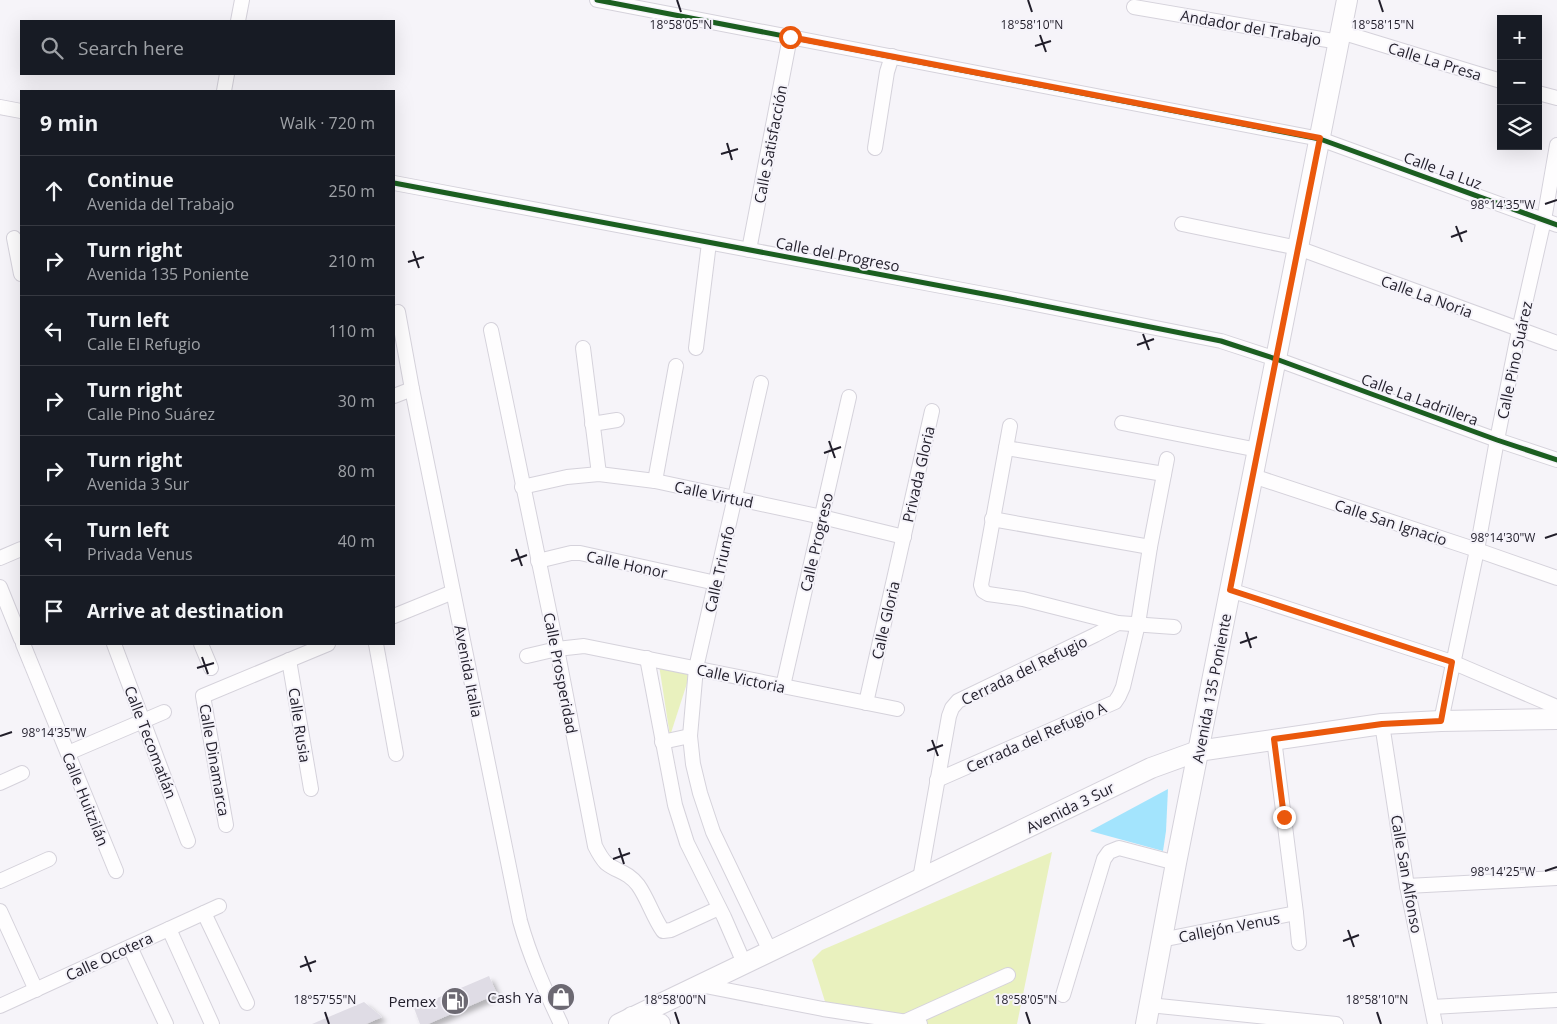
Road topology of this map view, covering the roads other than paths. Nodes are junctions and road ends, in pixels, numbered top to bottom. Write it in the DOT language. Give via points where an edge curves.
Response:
graph roads {
  1 [pos="242,0"];
  2 [pos="597,0"];
  3 [pos="1347,0"];
  4 [pos="1134,7"];
  5 [pos="238,20"];
  6 [pos="790,37"];
  7 [pos="1340,37"];
  8 [pos="892,56"];
  9 [pos="227,75"];
  10 [pos="1497,80"];
  11 [pos="224,90"];
  12 [pos="1542,93"];
  13 [pos="1557,98"];
  14 [pos="0,107"];
  15 [pos="20,112"];
  16 [pos="1320,138"];
  17 [pos="1557,145"];
  18 [pos="875,148"];
  19 [pos="395,183"];
  20 [pos="1544,220"];
  21 [pos="1182,224"];
  22 [pos="1557,225"];
  23 [pos="14,238"];
  24 [pos="709,243"];
  25 [pos="1298,248"];
  26 [pos="749,250"];
  27 [pos="20,269"];
  28 [pos="398,312"];
  29 [pos="491,330"];
  30 [pos="1519,330"];
  31 [pos="1557,343"];
  32 [pos="583,348"];
  33 [pos="696,348"];
  34 [pos="1276,358"];
  35 [pos="676,366"];
  36 [pos="761,383"];
  37 [pos="412,388"];
  38 [pos="395,396"];
  39 [pos="849,397"];
  40 [pos="932,411"];
  41 [pos="616,420"];
  42 [pos="1122,423"];
  43 [pos="592,424"];
  44 [pos="1010,426"];
  45 [pos="1497,440"];
  46 [pos="1006,448"];
  47 [pos="1258,450"];
  48 [pos="1167,459"];
  49 [pos="1557,460"];
  50 [pos="599,474"];
  51 [pos="1164,474"];
  52 [pos="1253,476"];
  53 [pos="655,481"];
  54 [pos="522,487"];
  55 [pos="735,498"];
  56 [pos="822,517"];
  57 [pos="992,519"];
  58 [pos="904,537"];
  59 [pos="1150,548"];
  60 [pos="20,549"];
  61 [pos="1477,550"];
  62 [pos="0,558"];
  63 [pos="538,561"];
  64 [pos="1557,578"];
  65 [pos="716,582"];
  66 [pos="0,587"];
  67 [pos="1230,590"];
  68 [pos="453,592"];
  69 [pos="395,616"];
  70 [pos="1118,622"];
  71 [pos="1138,624"];
  72 [pos="1174,627"];
  73 [pos="20,637"];
  74 [pos="23,645"];
  75 [pos="114,645"];
  76 [pos="201,645"];
  77 [pos="326,645"];
  78 [pos="376,645"];
  79 [pos="557,649"];
  80 [pos="527,656"];
  81 [pos="647,658"];
  82 [pos="289,660"];
  83 [pos="1452,662"];
  84 [pos="211,668"];
  85 [pos="696,668"];
  86 [pos="783,686"];
  87 [pos="866,703"];
  88 [pos="1557,707"];
  89 [pos="897,710"];
  90 [pos="164,712"];
  91 [pos="1557,719"];
  92 [pos="143,721"];
  93 [pos="1441,721"];
  94 [pos="1382,724"];
  95 [pos="690,736"];
  96 [pos="1274,739"];
  97 [pos="662,742"];
  98 [pos="1198,751"];
  99 [pos="68,753"];
  100 [pos="396,754"];
  101 [pos="22,773"];
  102 [pos="937,780"];
  103 [pos="0,782"];
  104 [pos="311,790"];
  105 [pos="226,825"];
  106 [pos="188,841"];
  107 [pos="49,859"];
  108 [pos="1176,863"];
  109 [pos="116,871"];
  110 [pos="1557,878"];
  111 [pos="920,879"];
  112 [pos="0,881"];
  113 [pos="1407,886"];
  114 [pos="219,906"];
  115 [pos="719,908"];
  116 [pos="0,912"];
  117 [pos="204,913"];
  118 [pos="1296,913"];
  119 [pos="169,929"];
  120 [pos="1161,940"];
  121 [pos="1299,943"];
  122 [pos="130,947"];
  123 [pos="770,951"];
  124 [pos="744,963"];
  125 [pos="1008,975"];
  126 [pos="699,985"];
  127 [pos="36,990"];
  128 [pos="1063,995"];
  129 [pos="1557,1000"];
  130 [pos="247,1003"];
  131 [pos="0,1006"];
  132 [pos="1432,1007"];
  133 [pos="1148,1014"];
  134 [pos="625,1021"];
  135 [pos="906,1021"];
  136 [pos="166,1024"];
  137 [pos="212,1024"];
  138 [pos="561,1024"];
  139 [pos="660,1024"];
  140 [pos="920,1024"];
  141 [pos="1336,1024"];
  142 [pos="1435,1024"];
  1 -- 5 [label="street"];
  2 -- 6 [label="street, Calle La Luz"];
  3 -- 7 [label="main road, Avenida 135 Poniente"];
  4 -- 7 [label="street, Andador del Trabajo"];
  6 -- 8 [label="street, Calle La Luz"];
  6 -- 26 [label="street, Calle Satisfacción"];
  7 -- 10 [label="street, Calle La Presa"];
  7 -- 16 [label="main road, Avenida 135 Poniente"];
  8 -- 16 [label="street, Calle La Luz"];
  8 -- 18 [label="street"];
  9 -- 11 [label="street"];
  12 -- 13 [label="street"];
  14 -- 15 [label="street"];
  16 -- 20 [label="street, Calle La Luz"];
  16 -- 25 [label="main road, Avenida 135 Poniente"];
  17 -- 20 [label="street, Calle Pino Suárez"];
  19 -- 24 [label="street, Calle del Progreso"];
  20 -- 22 [label="street, Calle La Luz"];
  20 -- 30 [label="street, Calle Pino Suárez"];
  21 -- 25 [label="street, Calle La Noria"];
  23 -- 27 [label="street"];
  24 -- 26 [label="street, Calle del Progreso"];
  24 -- 33 [label="street"];
  25 -- 30 [label="street, Calle La Noria"];
  25 -- 34 [label="main road, Avenida 135 Poniente"];
  26 -- 34 [label="street, Calle del Progreso" via="1221,341"];
  28 -- 37 [label="street, Avenida Italia"];
  29 -- 54 [label="street, Calle Prosperidad"];
  30 -- 31 [label="street, Calle La Noria"];
  30 -- 45 [label="street, Calle Pino Suárez"];
  32 -- 43 [label="street"];
  34 -- 45 [label="street, Calle La Ladrillera"];
  34 -- 47 [label="main road, Avenida 135 Poniente"];
  35 -- 53 [label="street"];
  36 -- 55 [label="street, Calle Triunfo"];
  37 -- 38 [label="street"];
  37 -- 68 [label="street, Avenida Italia"];
  39 -- 56 [label="street, Calle Progreso"];
  40 -- 58 [label="street, Privada Gloria"];
  41 -- 43 [label="street"];
  42 -- 47 [label="street"];
  43 -- 50 [label="street"];
  44 -- 46 [label="street"];
  45 -- 49 [label="street, Calle La Ladrillera"];
  45 -- 61 [label="street, Calle Pino Suárez"];
  46 -- 51 [label="street"];
  46 -- 57 [label="street"];
  47 -- 52 [label="main road, Avenida 135 Poniente"];
  48 -- 51 [label="street, Cerrada del Refugio A"];
  50 -- 53 [label="street, Calle Virtud"];
  50 -- 54 [label="street, Calle Virtud"];
  51 -- 59 [label="street, Cerrada del Refugio A"];
  52 -- 61 [label="street, Calle San Ignacio"];
  52 -- 67 [label="main road, Avenida 135 Poniente"];
  53 -- 55 [label="street, Calle Virtud"];
  54 -- 63 [label="street, Calle Prosperidad"];
  55 -- 56 [label="street, Calle Virtud"];
  55 -- 65 [label="street, Calle Triunfo"];
  56 -- 58 [label="street, Calle Virtud"];
  56 -- 86 [label="street, Calle Progreso"];
  57 -- 59 [label="street"];
  57 -- 70 [label="street" via="981,585 983,591"];
  58 -- 87 [label="street, Calle Gloria"];
  59 -- 71 [label="street, Cerrada del Refugio A"];
  60 -- 62 [label="street"];
  61 -- 64 [label="street, Calle San Ignacio"];
  61 -- 83 [label="street, Calle Pino Suárez"];
  63 -- 65 [label="street, Calle Honor" via="580,554"];
  63 -- 79 [label="street, Calle Prosperidad"];
  65 -- 85 [label="street, Calle Triunfo"];
  66 -- 73 [label="street"];
  67 -- 83 [label="street"];
  67 -- 98 [label="main road, Avenida 135 Poniente"];
  68 -- 69 [label="street"];
  68 -- 138 [label="street, Avenida Italia" via="520,921 537,972"];
  70 -- 71 [label="street"];
  70 -- 102 [label="street, Cerrada del Refugio" via="958,701 949,716"];
  71 -- 72 [label="street"];
  71 -- 102 [label="street, Cerrada del Refugio A" via="1115,702"];
  74 -- 99 [label="street, Calle Huitzilán"];
  75 -- 92 [label="street, Calle Tecomatlán"];
  76 -- 84 [label="street"];
  77 -- 82 [label="street"];
  78 -- 100 [label="street"];
  79 -- 80 [label="street"];
  79 -- 81 [label="street, Calle Victoria" via="584,646"];
  79 -- 115 [label="street, Calle Prosperidad" via="595,846 600,856 606,863 625,872 639,886 663,931"];
  81 -- 85 [label="street, Calle Victoria"];
  81 -- 97 [label="street"];
  82 -- 104 [label="street, Calle Rusia"];
  82 -- 105 [label="street, Calle Dinamarca" via="203,696"];
  83 -- 88 [label="street"];
  83 -- 93 [label="street, Calle Pino Suárez"];
  85 -- 86 [label="street, Calle Victoria"];
  85 -- 95 [label="street, Calle Triunfo"];
  86 -- 87 [label="street, Calle Victoria"];
  87 -- 89 [label="street, Calle Victoria"];
  90 -- 92 [label="street"];
  91 -- 93 [label="main road, Avenida 3 Sur"];
  92 -- 99 [label="street"];
  92 -- 106 [label="street, Calle Tecomatlán"];
  93 -- 94 [label="main road, Avenida 3 Sur"];
  94 -- 96 [label="main road, Avenida 3 Sur"];
  94 -- 113 [label="street, Calle San Alfonso"];
  95 -- 97 [label="street"];
  95 -- 123 [label="street, Calle Triunfo" via="693,764 713,832"];
  96 -- 98 [label="main road, Avenida 3 Sur"];
  96 -- 118 [label="street"];
  97 -- 115 [label="street" via="675,805 687,843"];
  98 -- 108 [label="main road, Avenida 135 Poniente"];
  98 -- 111 [label="main road, Avenida 3 Sur" via="1151,768"];
  99 -- 109 [label="street, Calle Huitzilán"];
  101 -- 103 [label="street"];
  102 -- 111 [label="street, Cerrada del Refugio"];
  107 -- 112 [label="street"];
  108 -- 120 [label="main road, Avenida 135 Poniente"];
  108 -- 128 [label="street" via="1119,848 1109,852 1104,859"];
  110 -- 113 [label="street"];
  111 -- 123 [label="main road, Avenida 3 Sur"];
  113 -- 132 [label="street, Calle San Alfonso"];
  114 -- 117 [label="street, Calle Ocotera"];
  115 -- 124 [label="street"];
  116 -- 127 [label="street"];
  117 -- 119 [label="street, Calle Ocotera"];
  117 -- 130 [label="street"];
  118 -- 120 [label="street, Callejón Venus"];
  118 -- 121 [label="street"];
  119 -- 122 [label="street, Calle Ocotera"];
  119 -- 137 [label="street"];
  120 -- 133 [label="main road, Avenida 135 Poniente"];
  122 -- 127 [label="street, Calle Ocotera"];
  122 -- 136 [label="street"];
  123 -- 124 [label="main road, Avenida 3 Sur"];
  124 -- 126 [label="main road, Avenida 3 Sur"];
  125 -- 135 [label="street"];
  126 -- 134 [label="main road, Avenida 3 Sur"];
  126 -- 135 [label="street"];
  127 -- 131 [label="street, Calle Ocotera"];
  129 -- 132 [label="street"];
  132 -- 142 [label="street, Calle San Alfonso"];
  133 -- 141 [label="street"];
  134 -- 139 [label="main road"];
  135 -- 140 [label="street"];
}
